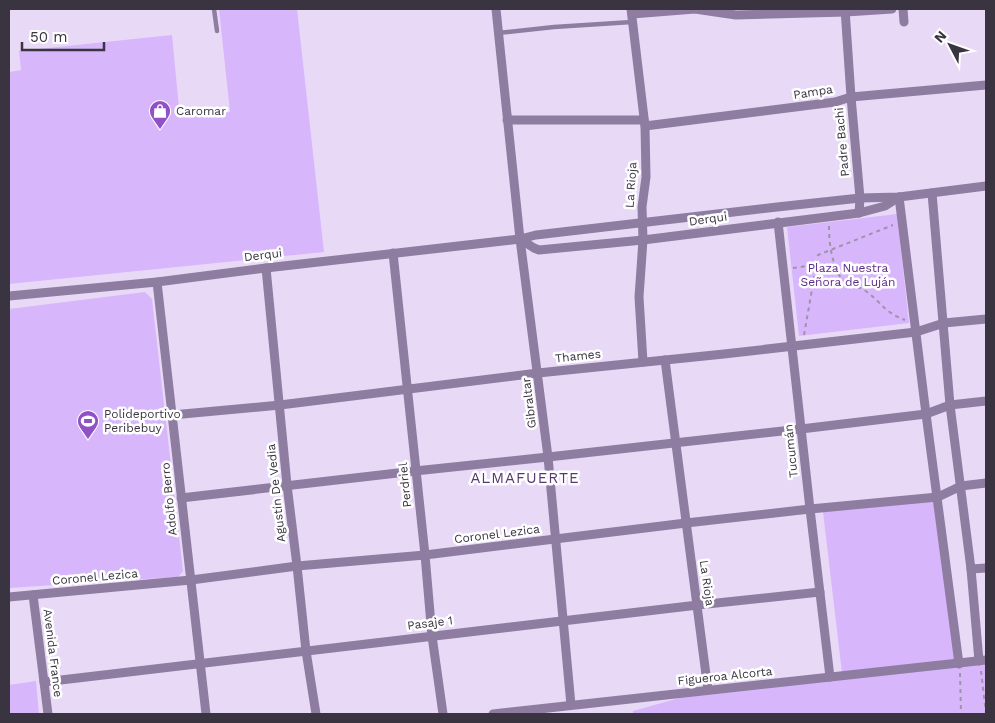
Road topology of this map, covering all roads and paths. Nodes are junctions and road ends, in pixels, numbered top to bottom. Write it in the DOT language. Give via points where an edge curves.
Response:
graph roads {
  1 [pos="214,9"];
  2 [pos="496,9"];
  3 [pos="892,9"];
  4 [pos="903,9"];
  5 [pos="845,10"];
  6 [pos="632,15"];
  7 [pos="904,22"];
  8 [pos="217,30"];
  9 [pos="498,33"];
  10 [pos="986,85"];
  11 [pos="851,97"];
  12 [pos="507,120"];
  13 [pos="644,123"];
  14 [pos="986,186"];
  15 [pos="932,193"];
  16 [pos="899,197"];
  17 [pos="860,198"];
  18 [pos="859,213"];
  19 [pos="829,216"];
  20 [pos="902,221"];
  21 [pos="778,222"];
  22 [pos="642,223"];
  23 [pos="520,239"];
  24 [pos="643,240"];
  25 [pos="831,249"];
  26 [pos="393,252"];
  27 [pos="816,266"];
  28 [pos="266,268"];
  29 [pos="783,269"];
  30 [pos="838,273"];
  31 [pos="157,282"];
  32 [pos="9,296"];
  33 [pos="986,319"];
  34 [pos="944,324"];
  35 [pos="916,328"];
  36 [pos="797,345"];
  37 [pos="665,360"];
  38 [pos="643,362"];
  39 [pos="538,373"];
  40 [pos="407,389"];
  41 [pos="986,401"];
  42 [pos="280,404"];
  43 [pos="950,406"];
  44 [pos="926,414"];
  45 [pos="172,415"];
  46 [pos="801,429"];
  47 [pos="675,443"];
  48 [pos="548,458"];
  49 [pos="415,470"];
  50 [pos="986,483"];
  51 [pos="287,486"];
  52 [pos="961,486"];
  53 [pos="938,497"];
  54 [pos="181,498"];
  55 [pos="810,509"];
  56 [pos="686,523"];
  57 [pos="556,539"];
  58 [pos="425,555"];
  59 [pos="298,566"];
  60 [pos="986,568"];
  61 [pos="971,569"];
  62 [pos="191,580"];
  63 [pos="820,592"];
  64 [pos="33,595"];
  65 [pos="9,597"];
  66 [pos="698,605"];
  67 [pos="563,621"];
  68 [pos="432,636"];
  69 [pos="306,651"];
  70 [pos="983,661"];
  71 [pos="200,663"];
  72 [pos="959,664"];
  73 [pos="830,677"];
  74 [pos="44,682"];
  75 [pos="708,690"];
  76 [pos="571,705"];
  77 [pos="48,714"];
  78 [pos="206,714"];
  79 [pos="316,714"];
  80 [pos="443,714"];
  81 [pos="493,714"];
  82 [pos="961,714"];
  83 [pos="986,714"];
  1 -- 8 [label="lane"];
  2 -- 9 [label="street, Gibraltar"];
  3 -- 5 [label="street"];
  4 -- 7 [label="street"];
  5 -- 6 [label="street" via="736,15 695,9"];
  5 -- 11 [label="street, Padre Bachi"];
  6 -- 9 [label="lane"];
  6 -- 13 [label="street, La Rioja"];
  9 -- 12 [label="street, Gibraltar"];
  10 -- 11 [label="street, Pampa"];
  11 -- 13 [label="street, Pampa" via="835,102"];
  11 -- 17 [label="street, Padre Bachi"];
  12 -- 13 [label="street, Pampa"];
  12 -- 23 [label="street, Gibraltar"];
  13 -- 22 [label="street, La Rioja" via="646,178"];
  14 -- 15 [label="street, Derqui"];
  15 -- 16 [label="street, Derqui"];
  15 -- 34 [label="street"];
  16 -- 17 [label="street, Derqui"];
  16 -- 18 [label="street, Derqui" via="885,206"];
  16 -- 20 [label="street"];
  17 -- 18 [label="street, Padre Bachi"];
  17 -- 22 [label="street, Derqui"];
  18 -- 19 [label="street, Derqui"];
  19 -- 21 [label="street, Derqui"];
  19 -- 25 [label="path"];
  20 -- 25 [label="path"];
  20 -- 35 [label="street"];
  21 -- 24 [label="street, Derqui"];
  21 -- 29 [label="street, Tucumán"];
  22 -- 23 [label="street, Derqui"];
  22 -- 24 [label="street, La Rioja"];
  23 -- 24 [label="street, Derqui" via="539,250"];
  23 -- 26 [label="street, Derqui"];
  23 -- 39 [label="street, Gibraltar"];
  24 -- 38 [label="street, La Rioja" via="638,297"];
  25 -- 27 [label="path" via="818,255"];
  25 -- 30 [label="path"];
  26 -- 28 [label="street, Derqui"];
  26 -- 40 [label="street, Perdriel"];
  27 -- 29 [label="path"];
  27 -- 30 [label="path" via="827,266"];
  27 -- 36 [label="path"];
  28 -- 31 [label="street, Derqui"];
  28 -- 42 [label="street, Agustín De Vedia"];
  29 -- 36 [label="street, Tucumán"];
  30 -- 35 [label="path" via="842,279 866,291 892,314"];
  31 -- 32 [label="street, Derqui"];
  31 -- 45 [label="street, Adolfo Berro"];
  33 -- 34 [label="street, Thames"];
  34 -- 35 [label="street, Thames"];
  34 -- 43 [label="street"];
  35 -- 36 [label="street, Thames"];
  35 -- 44 [label="street"];
  36 -- 37 [label="street, Thames"];
  36 -- 46 [label="street, Tucumán"];
  37 -- 38 [label="street, Thames"];
  37 -- 47 [label="street, La Rioja"];
  38 -- 39 [label="street, Thames"];
  39 -- 40 [label="street, Thames"];
  39 -- 48 [label="street, Gibraltar"];
  40 -- 42 [label="street, Thames"];
  40 -- 49 [label="street, Perdriel"];
  41 -- 43 [label="street"];
  42 -- 45 [label="street, Thames"];
  42 -- 51 [label="street, Agustín De Vedia"];
  43 -- 44 [label="street"];
  43 -- 52 [label="street"];
  44 -- 46 [label="street"];
  44 -- 53 [label="street"];
  45 -- 54 [label="street, Adolfo Berro"];
  46 -- 47 [label="street"];
  46 -- 55 [label="street, Tucumán"];
  47 -- 48 [label="street"];
  47 -- 56 [label="street, La Rioja"];
  48 -- 49 [label="street"];
  48 -- 57 [label="street, Gibraltar"];
  49 -- 51 [label="street"];
  49 -- 58 [label="street, Perdriel"];
  50 -- 52 [label="street, Coronel Lezica"];
  51 -- 54 [label="street"];
  51 -- 59 [label="street, Agustín De Vedia"];
  52 -- 53 [label="street, Coronel Lezica"];
  52 -- 61 [label="street"];
  53 -- 55 [label="street, Coronel Lezica"];
  53 -- 72 [label="street"];
  54 -- 62 [label="street, Adolfo Berro"];
  55 -- 56 [label="street, Coronel Lezica"];
  55 -- 63 [label="street, Tucumán"];
  56 -- 57 [label="street, Coronel Lezica"];
  56 -- 66 [label="street, La Rioja"];
  57 -- 58 [label="street, Coronel Lezica"];
  57 -- 67 [label="street, Gibraltar"];
  58 -- 59 [label="street, Coronel Lezica"];
  58 -- 68 [label="street, Perdriel"];
  59 -- 62 [label="street, Coronel Lezica"];
  59 -- 69 [label="street, Agustín De Vedia"];
  60 -- 61 [label="street"];
  61 -- 70 [label="street"];
  62 -- 64 [label="street, Coronel Lezica"];
  62 -- 71 [label="street, Adolfo Berro"];
  63 -- 66 [label="street, Pasaje 1"];
  63 -- 73 [label="street, Tucumán"];
  64 -- 65 [label="street, Coronel Lezica"];
  64 -- 74 [label="street, Avenida France"];
  66 -- 67 [label="street, Pasaje 1"];
  66 -- 75 [label="street, La Rioja"];
  67 -- 68 [label="street, Pasaje 1"];
  67 -- 76 [label="street, Gibraltar"];
  68 -- 69 [label="street, Pasaje 1"];
  68 -- 80 [label="street, Perdriel"];
  69 -- 71 [label="street, Pasaje 1"];
  69 -- 79 [label="street, Agustín De Vedia"];
  70 -- 72 [label="street, Figueroa Alcorta"];
  70 -- 83 [label="path"];
  71 -- 74 [label="street, Pasaje 1"];
  71 -- 78 [label="street, Adolfo Berro"];
  72 -- 73 [label="street, Figueroa Alcorta"];
  72 -- 82 [label="path"];
  73 -- 75 [label="street, Figueroa Alcorta"];
  74 -- 77 [label="street, Avenida France"];
  75 -- 76 [label="street, Figueroa Alcorta"];
  76 -- 81 [label="street, Figueroa Alcorta"];
}
